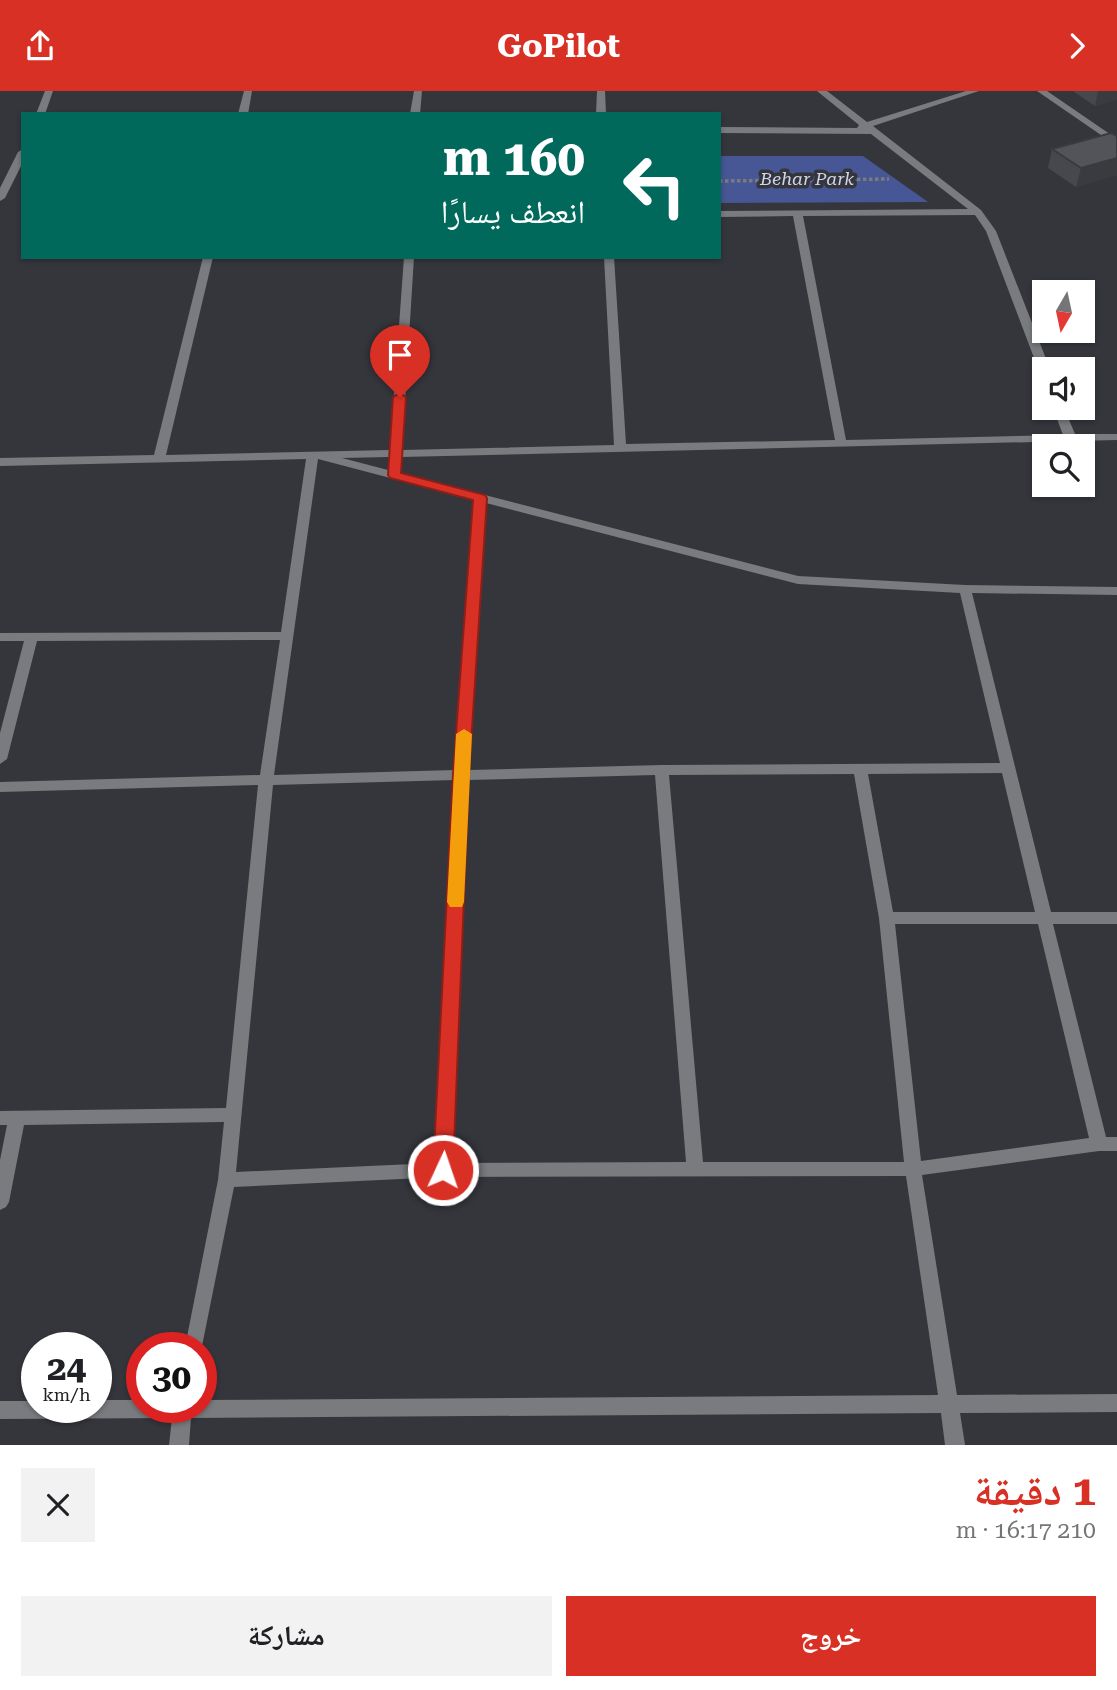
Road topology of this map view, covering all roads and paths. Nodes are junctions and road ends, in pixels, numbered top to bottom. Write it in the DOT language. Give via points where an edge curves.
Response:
graph roads {
  1 [pos="49,91"];
  2 [pos="248,91"];
  3 [pos="418,91"];
  4 [pos="601,91"];
  5 [pos="821,91"];
  6 [pos="975,91"];
  7 [pos="1041,91"];
  8 [pos="41,112"];
  9 [pos="243,112"];
  10 [pos="415,112"];
  11 [pos="601,112"];
  12 [pos="869,128"];
  13 [pos="721,130"];
  14 [pos="1117,143"];
  15 [pos="21,156"];
  16 [pos="889,179"];
  17 [pos="721,181"];
  18 [pos="0,198"];
  19 [pos="978,212"];
  20 [pos="721,214"];
  21 [pos="798,214"];
  22 [pos="208,259"];
  23 [pos="409,259"];
  24 [pos="609,259"];
  25 [pos="1040,357"];
  26 [pos="1032,437"];
  27 [pos="1095,437"];
  28 [pos="1117,437"];
  29 [pos="841,442"];
  30 [pos="620,447"];
  31 [pos="396,452"];
  32 [pos="313,454"];
  33 [pos="159,459"];
  34 [pos="0,462"];
  35 [pos="394,475"];
  36 [pos="480,498"];
  37 [pos="965,589"];
  38 [pos="1117,591"];
  39 [pos="288,636"];
  40 [pos="0,637"];
  41 [pos="32,637"];
  42 [pos="0,759"];
  43 [pos="860,768"];
  44 [pos="1008,768"];
  45 [pos="662,770"];
  46 [pos="461,775"];
  47 [pos="266,781"];
  48 [pos="0,787"];
  49 [pos="887,918"];
  50 [pos="1045,918"];
  51 [pos="1117,918"];
  52 [pos="234,1115"];
  53 [pos="9,1118"];
  54 [pos="1117,1143"];
  55 [pos="1099,1144"];
  56 [pos="695,1168"];
  57 [pos="913,1169"];
  58 [pos="443,1170"];
  59 [pos="227,1180"];
  60 [pos="0,1202"];
  61 [pos="197,1332"];
  62 [pos="947,1403"];
  63 [pos="1117,1403"];
  64 [pos="217,1408"];
  65 [pos="126,1409"];
  66 [pos="0,1410"];
  67 [pos="181,1423"];
  68 [pos="179,1445"];
  69 [pos="955,1445"];
  1 -- 8 [label="street"];
  2 -- 9 [label="street"];
  3 -- 10 [label="street"];
  4 -- 11 [label="street"];
  5 -- 12 [label="street"];
  6 -- 12 [label="street"];
  7 -- 14 [label="street"];
  12 -- 13 [label="street"];
  12 -- 19 [label="street"];
  15 -- 18 [label="street"];
  16 -- 17 [label="path"];
  19 -- 21 [label="street"];
  19 -- 25 [label="street" via="991,231"];
  20 -- 21 [label="street"];
  21 -- 29 [label="street"];
  22 -- 33 [label="street"];
  23 -- 31 [label="street"];
  24 -- 30 [label="street"];
  26 -- 29 [label="street"];
  27 -- 28 [label="street"];
  29 -- 30 [label="street"];
  30 -- 31 [label="street"];
  31 -- 32 [label="street"];
  31 -- 35 [label="street"];
  32 -- 33 [label="street"];
  32 -- 35 [label="street"];
  32 -- 39 [label="street"];
  33 -- 34 [label="street"];
  35 -- 36 [label="street"];
  36 -- 37 [label="street" via="798,580"];
  36 -- 46 [label="street"];
  37 -- 38 [label="street"];
  37 -- 44 [label="street"];
  39 -- 41 [label="street"];
  39 -- 47 [label="street"];
  40 -- 41 [label="street"];
  41 -- 42 [label="street"];
  43 -- 44 [label="street"];
  43 -- 45 [label="street"];
  43 -- 49 [label="street"];
  44 -- 50 [label="street"];
  45 -- 46 [label="street"];
  45 -- 56 [label="street"];
  46 -- 47 [label="street"];
  46 -- 58 [label="street"];
  47 -- 48 [label="street"];
  47 -- 52 [label="street"];
  49 -- 50 [label="street"];
  49 -- 57 [label="street"];
  50 -- 51 [label="street"];
  50 -- 55 [label="street"];
  52 -- 53 [label="street"];
  52 -- 59 [label="street"];
  53 -- 60 [label="street"];
  54 -- 55 [label="street"];
  55 -- 57 [label="street"];
  56 -- 57 [label="street"];
  56 -- 58 [label="street"];
  57 -- 62 [label="street"];
  58 -- 59 [label="street"];
  59 -- 61 [label="street"];
  62 -- 63 [label="street"];
  62 -- 64 [label="street"];
  62 -- 69 [label="street"];
  65 -- 66 [label="street"];
  67 -- 68 [label="street"];
}
